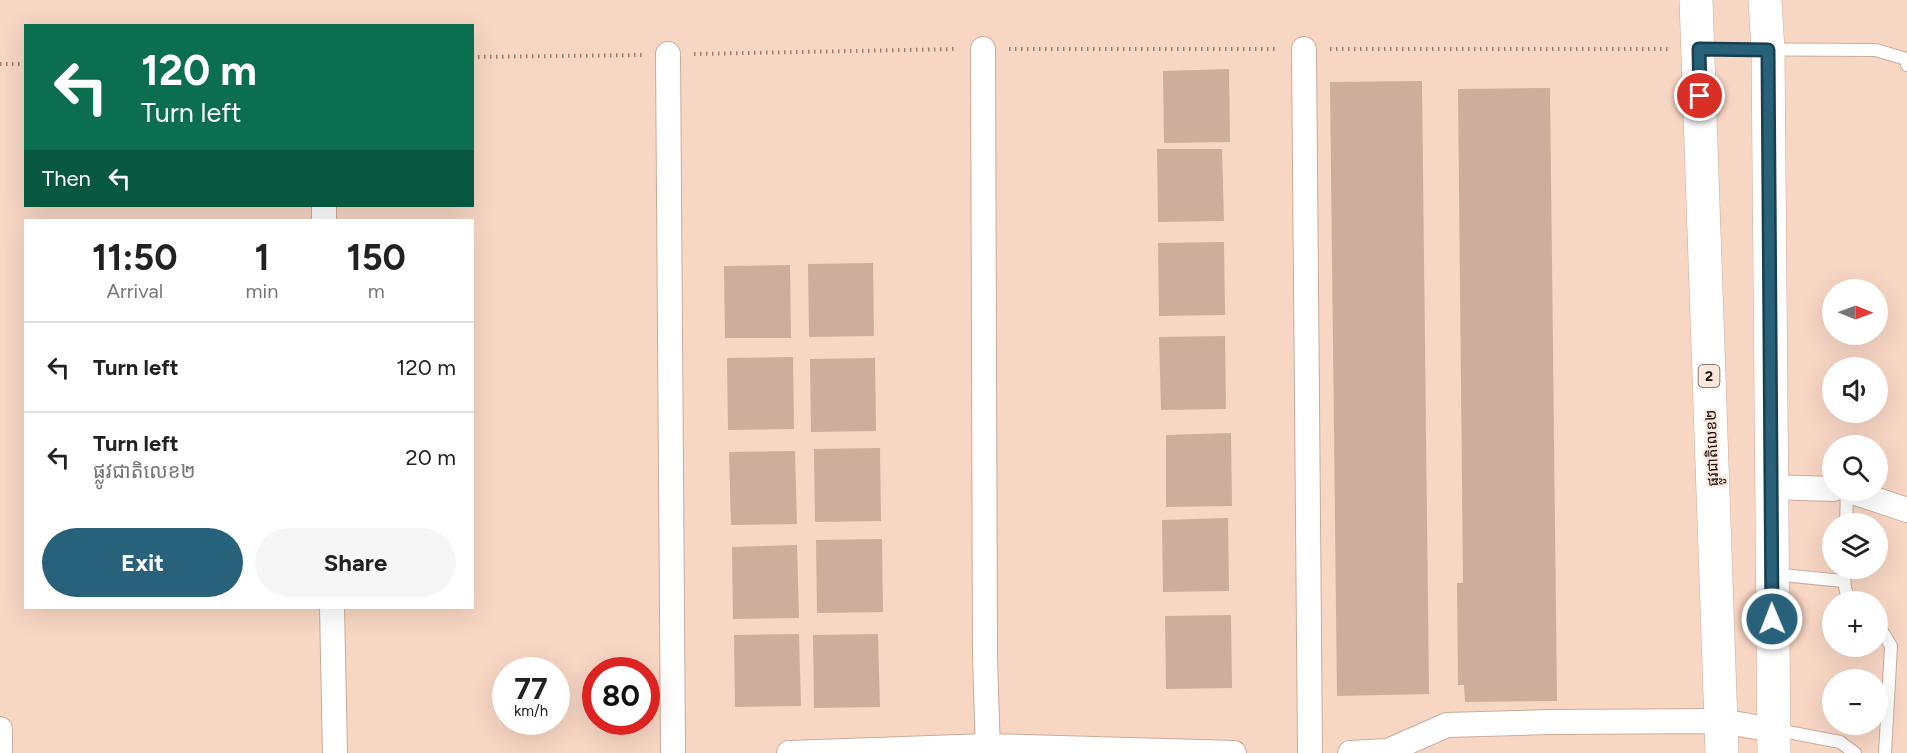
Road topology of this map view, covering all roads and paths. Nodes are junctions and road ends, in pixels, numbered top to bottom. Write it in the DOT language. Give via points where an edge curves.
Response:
graph roads {
  1 [pos="1696,0"];
  2 [pos="1765,0"];
  3 [pos="983,49"];
  4 [pos="1699,49"];
  5 [pos="1304,50"];
  6 [pos="1768,50"];
  7 [pos="669,54"];
  8 [pos="474,57"];
  9 [pos="0,64"];
  10 [pos="24,64"];
  11 [pos="1907,65"];
  12 [pos="1771,487"];
  13 [pos="1822,488"];
  14 [pos="1880,501"];
  15 [pos="1907,510"];
  16 [pos="1771,574"];
  17 [pos="1822,575"];
  18 [pos="332,609"];
  19 [pos="1888,641"];
  20 [pos="0,729"];
  21 [pos="1721,737"];
  22 [pos="1774,741"];
  23 [pos="988,750"];
  24 [pos="1391,752"];
  25 [pos="0,753"];
  26 [pos="335,753"];
  27 [pos="674,753"];
  28 [pos="789,753"];
  29 [pos="1234,753"];
  30 [pos="1310,753"];
  31 [pos="1350,753"];
  32 [pos="1855,753"];
  33 [pos="1885,753"];
  1 -- 4 [label="highway, ផ្លូវជាតិលេខ២ / 2"];
  2 -- 6 [label="highway"];
  3 -- 5 [label="path"];
  3 -- 7 [label="path"];
  3 -- 23 [label="street"];
  4 -- 5 [label="path"];
  4 -- 6 [label="lane"];
  4 -- 21 [label="highway, ផ្លូវជាតិលេខ២ / 2"];
  5 -- 30 [label="street"];
  6 -- 11 [label="lane" via="1876,50 1906,59"];
  6 -- 12 [label="highway"];
  7 -- 8 [label="path"];
  7 -- 27 [label="street"];
  9 -- 10 [label="path"];
  12 -- 13 [label="street"];
  12 -- 16 [label="highway"];
  14 -- 15 [label="street"];
  16 -- 17 [label="lane"];
  16 -- 22 [label="highway"];
  18 -- 26 [label="street"];
  19 -- 33 [label="lane" via="1891,646"];
  20 -- 25 [label="street"];
  21 -- 22 [label="street"];
  21 -- 24 [label="street" via="1550,722 1447,724"];
  22 -- 32 [label="lane" via="1840,742"];
  23 -- 28 [label="street"];
  23 -- 29 [label="street"];
  24 -- 31 [label="street"];
}
